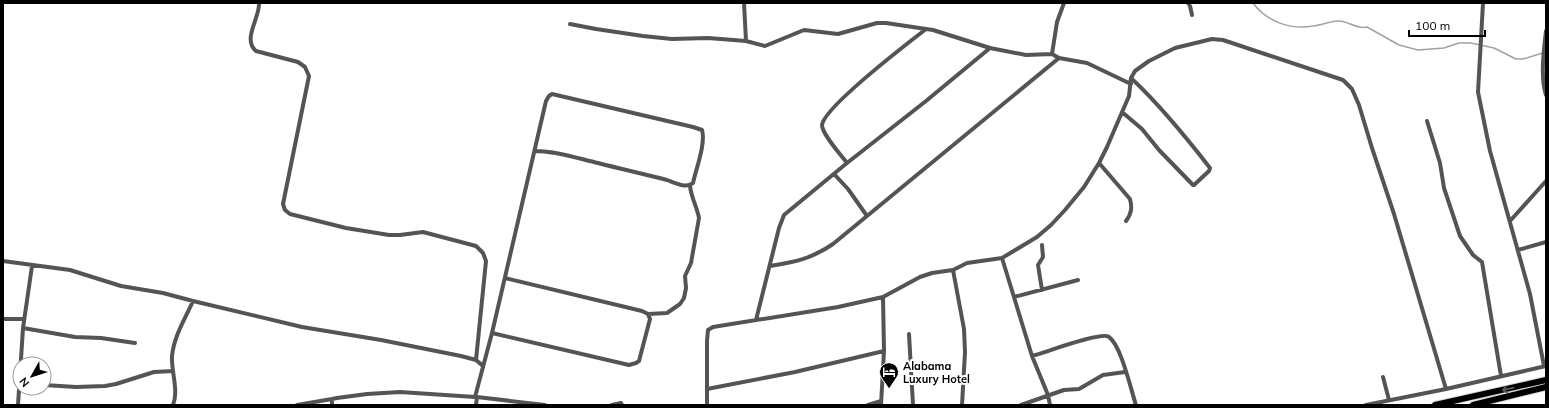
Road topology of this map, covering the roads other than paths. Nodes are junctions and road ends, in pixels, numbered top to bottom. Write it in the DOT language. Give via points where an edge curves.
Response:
graph roads {
  1 [pos="259,3"];
  2 [pos="744,3"];
  3 [pos="1064,3"];
  4 [pos="1188,3"];
  5 [pos="1483,3"];
  6 [pos="1192,15"];
  7 [pos="570,24"];
  8 [pos="926,29"];
  9 [pos="1546,30"];
  10 [pos="746,41"];
  11 [pos="990,48"];
  12 [pos="1052,54"];
  13 [pos="1059,58"];
  14 [pos="1131,78"];
  15 [pos="1131,84"];
  16 [pos="1546,95"];
  17 [pos="1122,112"];
  18 [pos="1427,121"];
  19 [pos="534,151"];
  20 [pos="847,163"];
  21 [pos="1099,164"];
  22 [pos="834,174"];
  23 [pos="1546,181"];
  24 [pos="690,186"];
  25 [pos="867,216"];
  26 [pos="1126,221"];
  27 [pos="1510,221"];
  28 [pos="1546,242"];
  29 [pos="1042,245"];
  30 [pos="1518,250"];
  31 [pos="1002,258"];
  32 [pos="3,261"];
  33 [pos="32,266"];
  34 [pos="770,266"];
  35 [pos="953,270"];
  36 [pos="505,278"];
  37 [pos="1078,280"];
  38 [pos="1042,290"];
  39 [pos="1014,296"];
  40 [pos="883,297"];
  41 [pos="193,301"];
  42 [pos="648,314"];
  43 [pos="3,319"];
  44 [pos="24,319"];
  45 [pos="756,320"];
  46 [pos="22,328"];
  47 [pos="492,333"];
  48 [pos="909,334"];
  49 [pos="135,343"];
  50 [pos="884,351"];
  51 [pos="20,356"];
  52 [pos="1032,356"];
  53 [pos="476,360"];
  54 [pos="483,366"];
  55 [pos="1545,366"];
  56 [pos="173,371"];
  57 [pos="1125,372"];
  58 [pos="1501,376"];
  59 [pos="1383,377"];
  60 [pos="1546,380"];
  61 [pos="52,386"];
  62 [pos="1546,387"];
  63 [pos="707,389"];
  64 [pos="1446,389"];
  65 [pos="1048,395"];
  66 [pos="476,397"];
  67 [pos="332,399"];
  68 [pos="1388,400"];
  69 [pos="881,403"];
  70 [pos="173,405"];
  71 [pos="297,405"];
  72 [pos="332,405"];
  73 [pos="476,405"];
  74 [pos="545,405"];
  75 [pos="612,405"];
  76 [pos="622,405"];
  77 [pos="706,405"];
  78 [pos="868,405"];
  79 [pos="913,405"];
  80 [pos="962,405"];
  81 [pos="1021,405"];
  82 [pos="1050,405"];
  83 [pos="1136,405"];
  84 [pos="1366,405"];
  85 [pos="1435,405"];
  86 [pos="1473,405"];
  1 -- 53 [label="street" via="251,36 254,49 298,62 305,67 309,76 283,204 285,210 290,214 346,228 389,235 423,232 472,244 480,249 486,261"];
  2 -- 10 [label="street"];
  3 -- 12 [label="street" via="1057,22"];
  4 -- 6 [label="street"];
  5 -- 27 [label="street" via="1478,92 1490,151"];
  7 -- 10 [label="street" via="672,39"];
  8 -- 10 [label="street" via="877,23 838,34 804,30 765,46"];
  8 -- 11 [label="street"];
  8 -- 20 [label="street" via="845,97 829,112 823,122 823,131"];
  9 -- 16 [label="street"];
  11 -- 12 [label="street" via="1026,55"];
  11 -- 20 [label="street"];
  12 -- 13 [label="street"];
  13 -- 15 [label="street" via="1087,63"];
  13 -- 25 [label="street"];
  14 -- 15 [label="street"];
  14 -- 17 [label="street" via="1188,140 1210,168 1209,171 1192,185 1158,150 1142,129"];
  14 -- 64 [label="street" via="1135,71 1162,54 1175,48 1212,39 1223,40 1348,83 1356,95"];
  15 -- 17 [label="street"];
  17 -- 21 [label="street"];
  18 -- 58 [label="street" via="1440,163 1444,188 1460,236 1466,247 1482,262"];
  19 -- 24 [label="street" via="566,155"];
  19 -- 24 [label="street" via="546,101 552,94 702,130 700,153 693,183"];
  19 -- 36 [label="street"];
  20 -- 22 [label="street"];
  21 -- 26 [label="street" via="1130,199 1132,206"];
  21 -- 31 [label="street" via="1051,224 1037,237"];
  22 -- 25 [label="street"];
  22 -- 34 [label="street" via="784,216"];
  23 -- 27 [label="street"];
  24 -- 42 [label="street" via="699,218 691,263 685,276 686,294 680,304 667,314"];
  25 -- 34 [label="street" via="819,254 800,261"];
  27 -- 30 [label="street"];
  28 -- 30 [label="street"];
  29 -- 38 [label="street" via="1043,257 1038,265"];
  30 -- 55 [label="street"];
  31 -- 35 [label="street" via="967,263"];
  31 -- 39 [label="street"];
  32 -- 33 [label="street"];
  33 -- 41 [label="street" via="70,270 121,286"];
  33 -- 44 [label="street"];
  34 -- 45 [label="street"];
  35 -- 40 [label="street" via="920,277"];
  35 -- 80 [label="street" via="964,329"];
  36 -- 42 [label="street"];
  36 -- 47 [label="street"];
  37 -- 38 [label="street"];
  38 -- 39 [label="street"];
  39 -- 52 [label="street"];
  40 -- 45 [label="street"];
  40 -- 50 [label="street"];
  41 -- 53 [label="street" via="302,326"];
  41 -- 56 [label="street" via="175,341"];
  42 -- 47 [label="street" via="650,319 639,360 629,364"];
  43 -- 44 [label="street"];
  44 -- 46 [label="street"];
  45 -- 63 [label="street" via="708,330"];
  46 -- 49 [label="street"];
  46 -- 51 [label="street"];
  47 -- 54 [label="street"];
  48 -- 79 [label="street"];
  50 -- 63 [label="street"];
  50 -- 69 [label="street"];
  52 -- 57 [label="street" via="1104,335 1120,350"];
  52 -- 65 [label="street"];
  53 -- 54 [label="street"];
  54 -- 66 [label="street"];
  55 -- 58 [label="street"];
  56 -- 61 [label="street" via="154,372 105,386"];
  56 -- 70 [label="street"];
  57 -- 65 [label="street" via="1103,376 1083,387"];
  57 -- 83 [label="street"];
  58 -- 64 [label="street"];
  59 -- 68 [label="street"];
  60 -- 85 [label="main road, one-way"];
  62 -- 86 [label="main road"];
  63 -- 77 [label="street"];
  64 -- 68 [label="street"];
  65 -- 81 [label="street"];
  65 -- 82 [label="street"];
  66 -- 67 [label="street" via="400,392"];
  66 -- 73 [label="street"];
  66 -- 74 [label="street"];
  67 -- 71 [label="street"];
  67 -- 72 [label="street"];
  68 -- 84 [label="street"];
  69 -- 78 [label="street"];
  75 -- 76 [label="street"];
}
